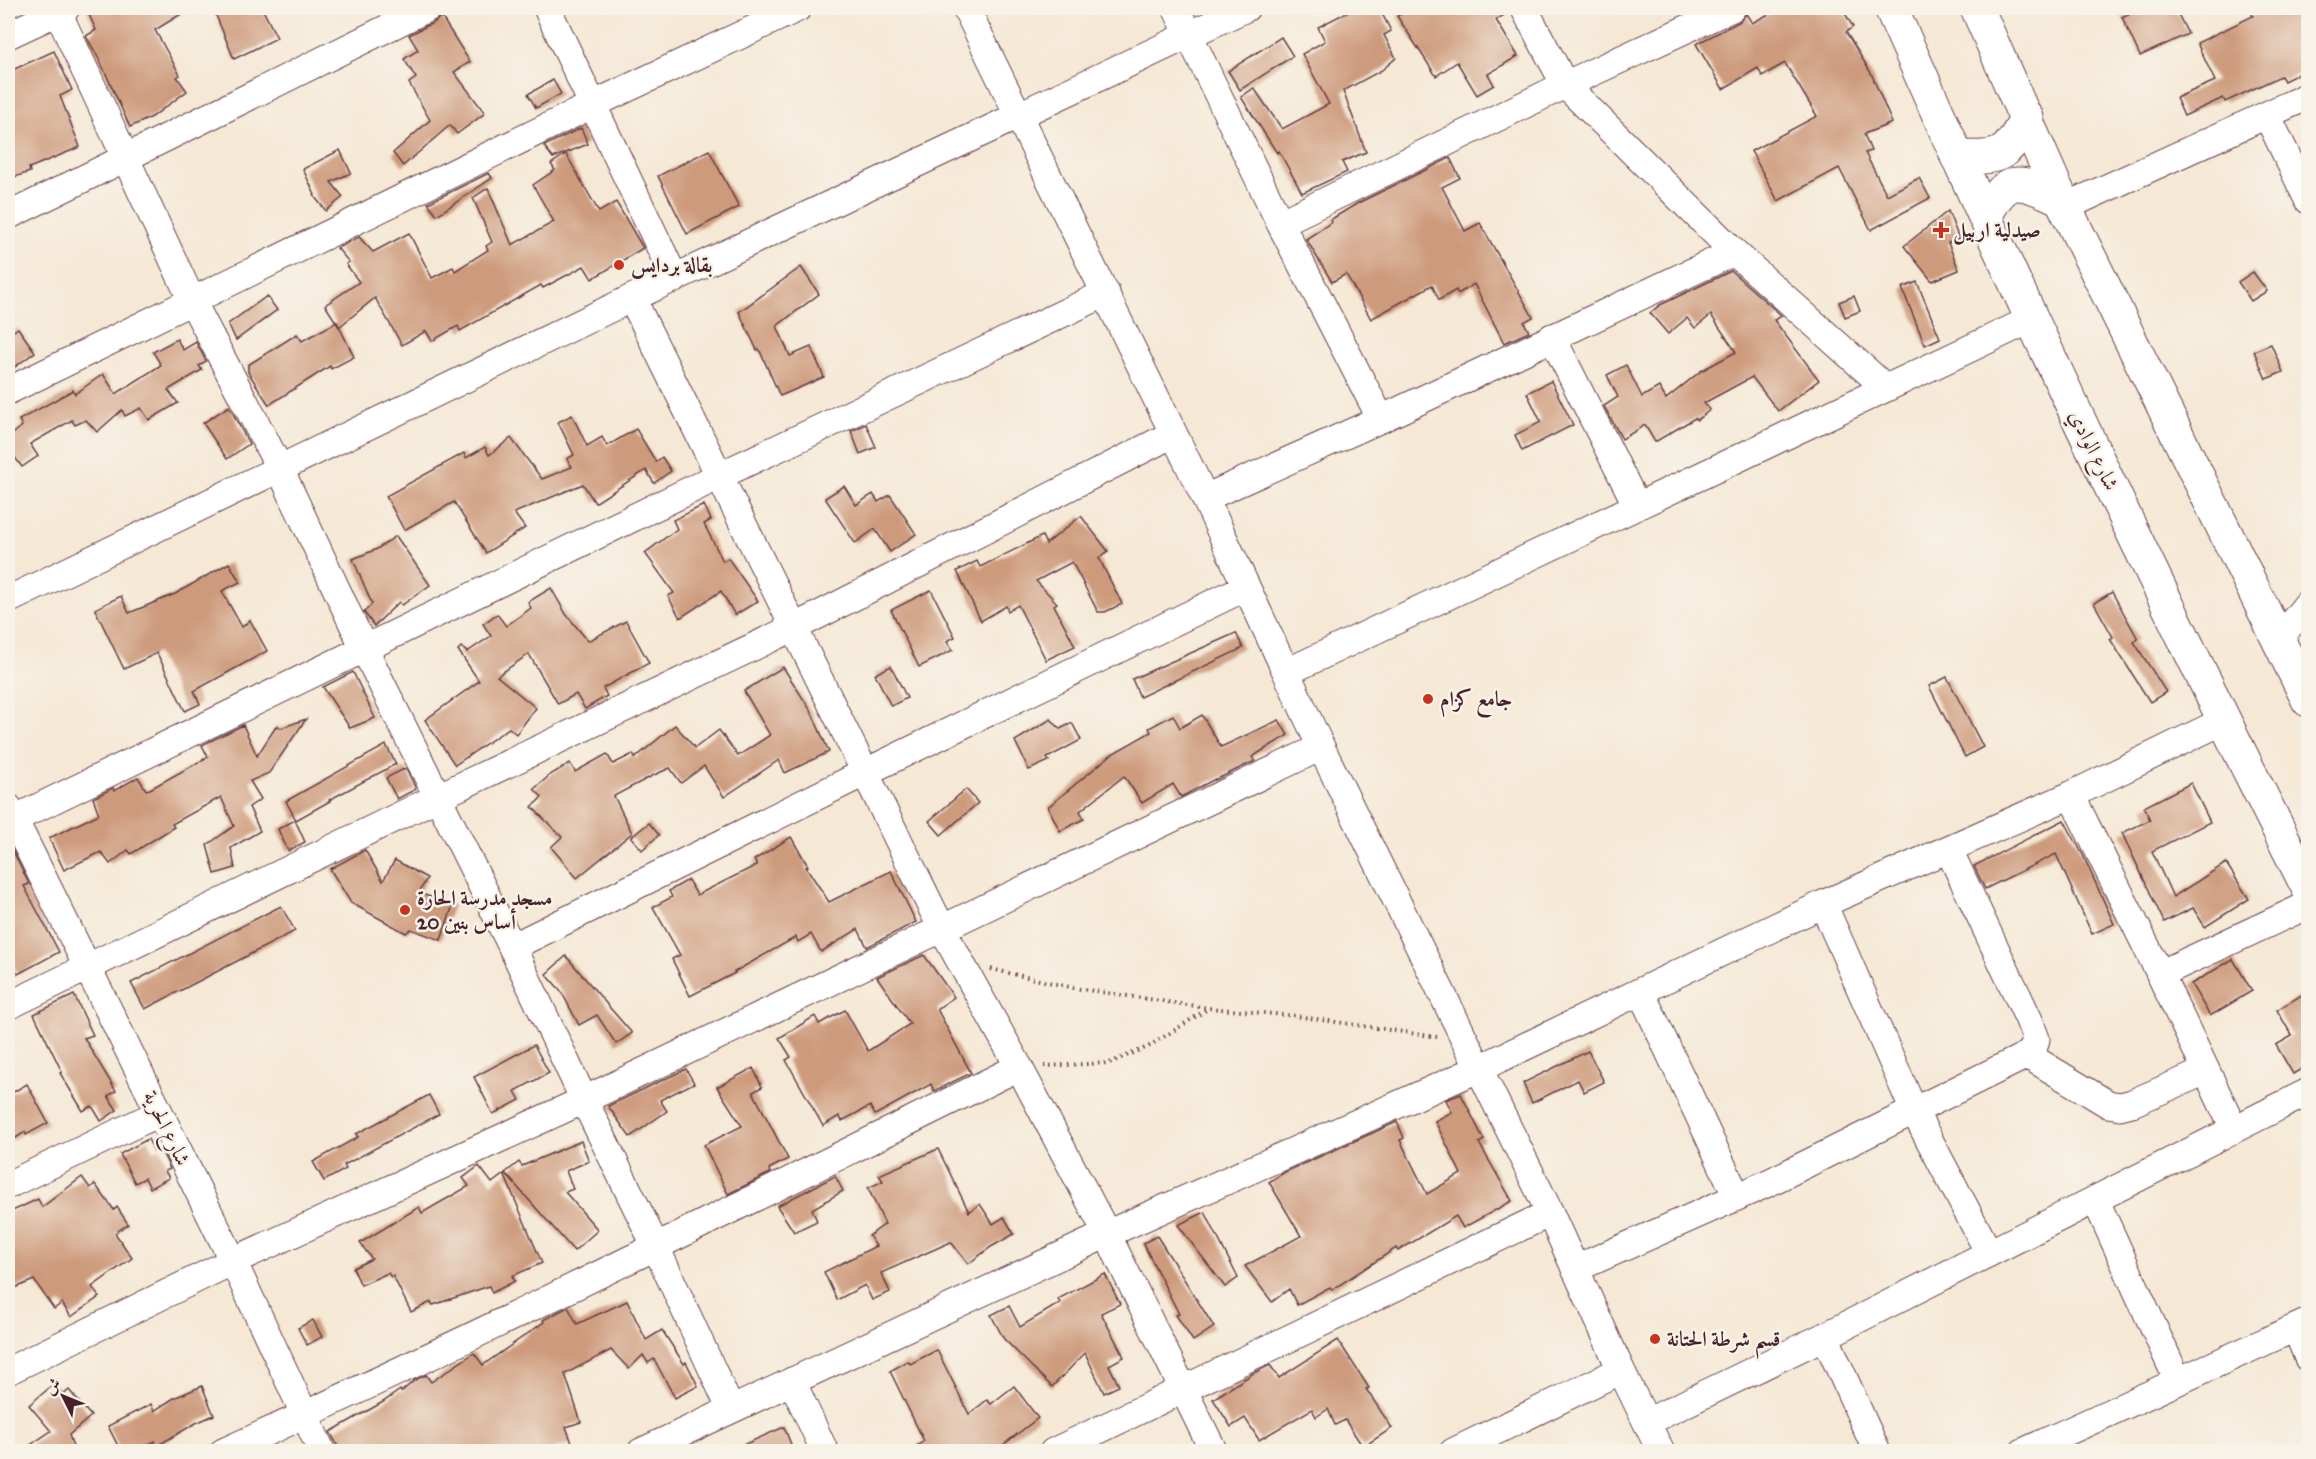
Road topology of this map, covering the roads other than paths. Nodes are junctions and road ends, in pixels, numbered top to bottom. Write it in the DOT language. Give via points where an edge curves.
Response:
graph roads {
  1 [pos="428,8"];
  2 [pos="547,8"];
  3 [pos="798,8"];
  4 [pos="966,8"];
  5 [pos="1176,8"];
  6 [pos="1246,8"];
  7 [pos="1524,8"];
  8 [pos="1732,8"];
  9 [pos="1891,8"];
  10 [pos="60,9"];
  11 [pos="1982,9"];
  12 [pos="8,36"];
  13 [pos="1189,36"];
  14 [pos="1565,85"];
  15 [pos="2308,96"];
  16 [pos="592,105"];
  17 [pos="2267,115"];
  18 [pos="1018,117"];
  19 [pos="2027,118"];
  20 [pos="1957,157"];
  21 [pos="127,158"];
  22 [pos="2308,200"];
  23 [pos="2063,203"];
  24 [pos="8,216"];
  25 [pos="1985,217"];
  26 [pos="1280,223"];
  27 [pos="1734,252"];
  28 [pos="675,279"];
  29 [pos="1106,293"];
  30 [pos="632,298"];
  31 [pos="192,301"];
  32 [pos="2031,319"];
  33 [pos="1552,337"];
  34 [pos="1886,388"];
  35 [pos="8,391"];
  36 [pos="1381,419"];
  37 [pos="1173,434"];
  38 [pos="279,467"];
  39 [pos="719,476"];
  40 [pos="1205,498"];
  41 [pos="1638,506"];
  42 [pos="1246,587"];
  43 [pos="8,600"];
  44 [pos="2308,603"];
  45 [pos="795,627"];
  46 [pos="2279,639"];
  47 [pos="364,648"];
  48 [pos="1287,672"];
  49 [pos="2308,698"];
  50 [pos="2223,721"];
  51 [pos="1321,747"];
  52 [pos="866,771"];
  53 [pos="2071,795"];
  54 [pos="438,797"];
  55 [pos="9,816"];
  56 [pos="1949,850"];
  57 [pos="2308,888"];
  58 [pos="1823,904"];
  59 [pos="2308,905"];
  60 [pos="942,929"];
  61 [pos="512,947"];
  62 [pos="88,967"];
  63 [pos="2160,974"];
  64 [pos="1641,992"];
  65 [pos="8,1006"];
  66 [pos="2027,1055"];
  67 [pos="1019,1067"];
  68 [pos="1478,1069"];
  69 [pos="2206,1071"];
  70 [pos="2308,1092"];
  71 [pos="584,1100"];
  72 [pos="1914,1111"];
  73 [pos="159,1113"];
  74 [pos="2234,1129"];
  75 [pos="8,1185"];
  76 [pos="1737,1197"];
  77 [pos="2096,1201"];
  78 [pos="1550,1213"];
  79 [pos="1107,1234"];
  80 [pos="655,1245"];
  81 [pos="1989,1253"];
  82 [pos="232,1261"];
  83 [pos="1575,1269"];
  84 [pos="2302,1325"];
  85 [pos="1825,1336"];
  86 [pos="2308,1358"];
  87 [pos="1621,1370"];
  88 [pos="8,1371"];
  89 [pos="792,1381"];
  90 [pos="2178,1381"];
  91 [pos="1182,1388"];
  92 [pos="730,1408"];
  93 [pos="304,1415"];
  94 [pos="1647,1422"];
  95 [pos="223,1452"];
  96 [pos="322,1452"];
  97 [pos="641,1452"];
  98 [pos="825,1452"];
  99 [pos="1053,1452"];
  100 [pos="1214,1452"];
  101 [pos="1453,1452"];
  102 [pos="1661,1452"];
  103 [pos="1877,1452"];
  104 [pos="2023,1452"];
  1 -- 21 [label="street"];
  2 -- 16 [label="street"];
  3 -- 16 [label="street"];
  4 -- 18 [label="street"];
  5 -- 13 [label="street"];
  6 -- 13 [label="street"];
  7 -- 14 [label="street"];
  8 -- 14 [label="street"];
  9 -- 20 [label="main road, شارع الوادي"];
  10 -- 12 [label="street"];
  10 -- 21 [label="street"];
  11 -- 19 [label="main road"];
  13 -- 18 [label="street"];
  13 -- 26 [label="street"];
  14 -- 26 [label="street"];
  14 -- 27 [label="street"];
  15 -- 17 [label="street"];
  16 -- 28 [label="street"];
  16 -- 31 [label="street"];
  17 -- 22 [label="street"];
  17 -- 23 [label="street"];
  18 -- 28 [label="street"];
  18 -- 29 [label="street"];
  19 -- 20 [label="main road" via="2008,150 1990,156"];
  19 -- 23 [label="main road"];
  20 -- 25 [label="main road, شارع الوادي"];
  21 -- 24 [label="street"];
  21 -- 31 [label="street"];
  23 -- 25 [label="main road" via="2024,184 2010,185 1995,197"];
  23 -- 46 [label="main road"];
  25 -- 32 [label="main road, شارع الوادي"];
  26 -- 36 [label="street"];
  27 -- 33 [label="street"];
  27 -- 34 [label="street"];
  28 -- 30 [label="street"];
  29 -- 37 [label="street"];
  29 -- 39 [label="street"];
  30 -- 38 [label="street"];
  30 -- 39 [label="street"];
  31 -- 35 [label="street"];
  31 -- 38 [label="street"];
  32 -- 34 [label="street"];
  32 -- 50 [label="main road, شارع الوادي"];
  33 -- 36 [label="street"];
  33 -- 41 [label="street"];
  34 -- 41 [label="street"];
  36 -- 40 [label="street"];
  37 -- 40 [label="street"];
  37 -- 45 [label="street"];
  38 -- 43 [label="street"];
  38 -- 47 [label="street"];
  39 -- 45 [label="street"];
  39 -- 47 [label="street"];
  40 -- 42 [label="street"];
  41 -- 48 [label="street"];
  42 -- 48 [label="street"];
  42 -- 52 [label="street"];
  44 -- 46 [label="street"];
  45 -- 52 [label="street"];
  45 -- 54 [label="street"];
  46 -- 49 [label="main road"];
  47 -- 54 [label="street"];
  47 -- 55 [label="street"];
  48 -- 51 [label="street"];
  50 -- 53 [label="street"];
  50 -- 57 [label="main road, شارع الوادي"];
  51 -- 60 [label="street"];
  51 -- 68 [label="street"];
  52 -- 60 [label="street"];
  52 -- 61 [label="street"];
  53 -- 56 [label="street"];
  53 -- 63 [label="street"];
  54 -- 61 [label="street"];
  54 -- 62 [label="street"];
  55 -- 62 [label="street, شارع الحرية"];
  56 -- 58 [label="street"];
  56 -- 66 [label="street" via="2029,1020 2036,1039"];
  58 -- 64 [label="street"];
  58 -- 72 [label="street"];
  59 -- 63 [label="street"];
  60 -- 67 [label="street"];
  60 -- 71 [label="street"];
  61 -- 71 [label="street"];
  62 -- 65 [label="street"];
  62 -- 73 [label="street, شارع الحرية"];
  63 -- 69 [label="street"];
  64 -- 68 [label="street"];
  64 -- 76 [label="street"];
  66 -- 69 [label="street" via="2108,1104 2120,1106"];
  66 -- 72 [label="street"];
  67 -- 79 [label="street"];
  67 -- 80 [label="street"];
  68 -- 78 [label="street"];
  68 -- 79 [label="street"];
  69 -- 74 [label="street"];
  70 -- 74 [label="street"];
  71 -- 80 [label="street"];
  71 -- 82 [label="street"];
  72 -- 76 [label="street"];
  72 -- 81 [label="street"];
  73 -- 75 [label="street"];
  73 -- 82 [label="street, شارع الحرية"];
  74 -- 77 [label="street"];
  76 -- 83 [label="street"];
  77 -- 81 [label="street"];
  77 -- 90 [label="street"];
  78 -- 83 [label="street"];
  78 -- 91 [label="street"];
  79 -- 89 [label="street"];
  79 -- 91 [label="street"];
  80 -- 92 [label="street"];
  80 -- 93 [label="street"];
  81 -- 85 [label="street"];
  82 -- 88 [label="street"];
  82 -- 93 [label="street, شارع الحرية"];
  83 -- 87 [label="street"];
  84 -- 86 [label="street"];
  84 -- 90 [label="street"];
  85 -- 94 [label="street"];
  85 -- 103 [label="street"];
  87 -- 94 [label="street"];
  87 -- 101 [label="street"];
  89 -- 92 [label="street"];
  89 -- 98 [label="street"];
  90 -- 104 [label="street"];
  91 -- 99 [label="street"];
  91 -- 100 [label="street"];
  92 -- 97 [label="street"];
  93 -- 95 [label="street"];
  93 -- 96 [label="street, شارع الحرية"];
  94 -- 102 [label="street"];
}
